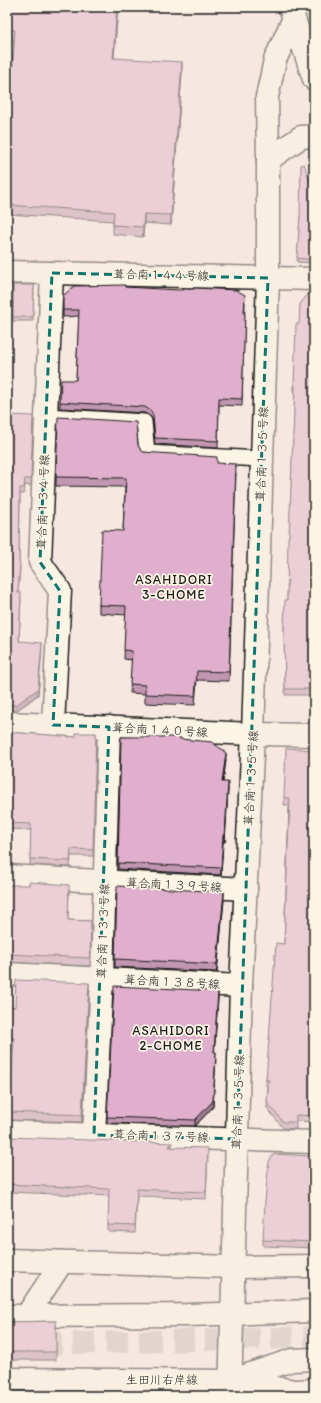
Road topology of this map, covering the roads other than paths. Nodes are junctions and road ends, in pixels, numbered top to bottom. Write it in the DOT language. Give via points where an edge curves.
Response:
graph roads {
  1 [pos="292,13"];
  2 [pos="314,79"];
  3 [pos="314,136"];
  4 [pos="268,160"];
  5 [pos="7,272"];
  6 [pos="52,273"];
  7 [pos="268,278"];
  8 [pos="314,279"];
  9 [pos="46,416"];
  10 [pos="262,459"];
  11 [pos="7,722"];
  12 [pos="53,724"];
  13 [pos="109,727"];
  14 [pos="253,734"];
  15 [pos="314,735"];
  16 [pos="7,876"];
  17 [pos="104,881"];
  18 [pos="246,889"];
  19 [pos="7,974"];
  20 [pos="102,978"];
  21 [pos="241,986"];
  22 [pos="7,1132"];
  23 [pos="94,1135"];
  24 [pos="237,1139"];
  25 [pos="314,1142"];
  26 [pos="7,1260"];
  27 [pos="62,1262"];
  28 [pos="314,1266"];
  29 [pos="233,1267"];
  30 [pos="314,1311"];
  31 [pos="232,1314"];
  32 [pos="17,1316"];
  33 [pos="314,1359"];
  34 [pos="7,1379"];
  35 [pos="230,1388"];
  36 [pos="314,1390"];
  1 -- 2 [label="street"];
  1 -- 4 [label="street, 葺合南１３５号線" via="275,60 267,96"];
  3 -- 4 [label="street" via="301,137"];
  4 -- 7 [label="street, 葺合南１３５号線"];
  5 -- 6 [label="street, 葺合南１４４号線"];
  6 -- 7 [label="street, 葺合南１４４号線"];
  6 -- 9 [label="street, 葺合南１３４号線"];
  7 -- 8 [label="street, 葺合南１４４号線"];
  7 -- 10 [label="street, 葺合南１３５号線"];
  9 -- 10 [label="lane" via="144,422 147,453"];
  9 -- 12 [label="street, 葺合南１３４号線" via="40,562 60,590"];
  10 -- 14 [label="street, 葺合南１３５号線"];
  11 -- 12 [label="street, 葺合南１４０号線"];
  12 -- 13 [label="street, 葺合南１４０号線"];
  13 -- 14 [label="street, 葺合南１４０号線"];
  13 -- 17 [label="street, 葺合南１３３号線"];
  14 -- 15 [label="street, 葺合南１４０号線"];
  14 -- 18 [label="street, 葺合南１３５号線"];
  16 -- 17 [label="street, 葺合南１３９号線"];
  17 -- 18 [label="street, 葺合南１３９号線"];
  17 -- 20 [label="street, 葺合南１３３号線"];
  18 -- 21 [label="street, 葺合南１３５号線"];
  19 -- 20 [label="street, 葺合南１３８号線"];
  20 -- 21 [label="street, 葺合南１３８号線"];
  20 -- 23 [label="street, 葺合南１３３号線"];
  21 -- 24 [label="street, 葺合南１３５号線"];
  22 -- 23 [label="street, 葺合南１３７号線"];
  23 -- 24 [label="street, 葺合南１３７号線"];
  24 -- 25 [label="street, 葺合南１３７号線"];
  24 -- 29 [label="street, 葺合南１３５号線"];
  26 -- 27 [label="street"];
  27 -- 29 [label="street"];
  27 -- 32 [label="street"];
  28 -- 29 [label="street"];
  29 -- 31 [label="street, 葺合南１３５号線"];
  30 -- 31 [label="street"];
  31 -- 32 [label="street"];
  31 -- 35 [label="street, 葺合南１３５号線"];
  33 -- 35 [label="street, 生田川右岸線" via="292,1360"];
  34 -- 35 [label="street, 生田川右岸線"];
  35 -- 36 [label="street"];
}
